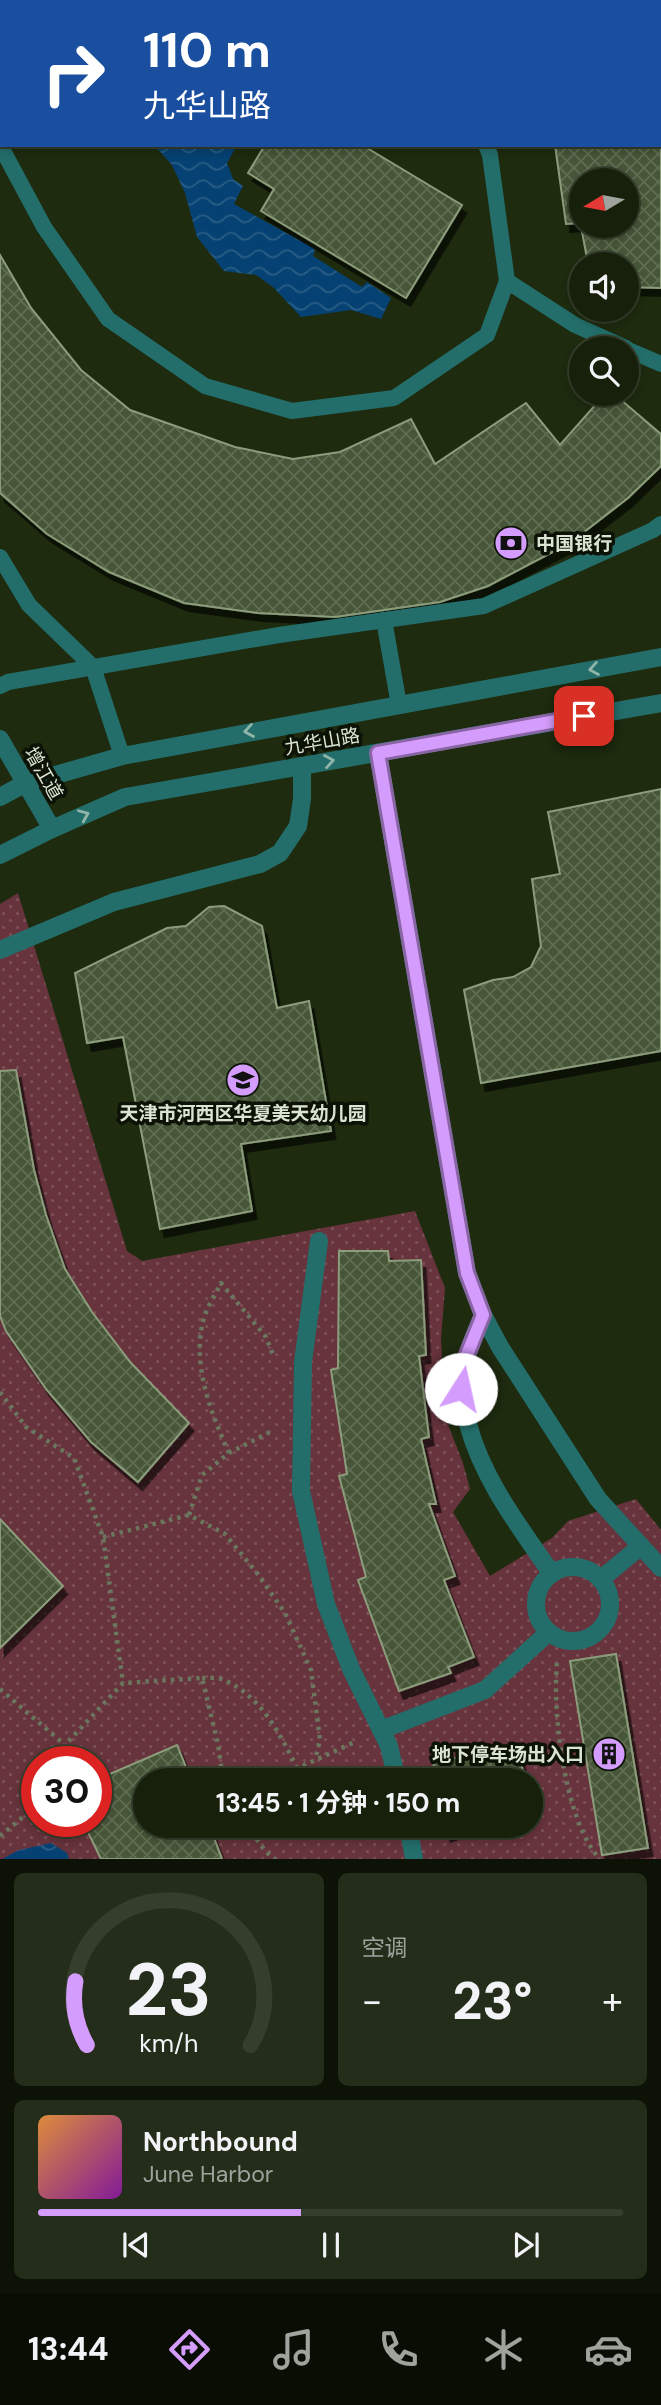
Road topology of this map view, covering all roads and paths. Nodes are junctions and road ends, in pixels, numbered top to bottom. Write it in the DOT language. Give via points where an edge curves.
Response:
graph roads {
  1 [pos="1,147"];
  2 [pos="487,147"];
  3 [pos="507,281"];
  4 [pos="599,336"];
  5 [pos="639,354"];
  6 [pos="661,364"];
  7 [pos="661,524"];
  8 [pos="0,557"];
  9 [pos="384,620"];
  10 [pos="661,657"];
  11 [pos="93,667"];
  12 [pos="0,686"];
  13 [pos="661,702"];
  14 [pos="399,705"];
  15 [pos="0,739"];
  16 [pos="378,753"];
  17 [pos="122,756"];
  18 [pos="302,766"];
  19 [pos="24,784"];
  20 [pos="0,797"];
  21 [pos="52,829"];
  22 [pos="1,852"];
  23 [pos="0,950"];
  24 [pos="319,1241"];
  25 [pos="483,1315"];
  26 [pos="274,1357"];
  27 [pos="0,1392"];
  28 [pos="301,1419"];
  29 [pos="229,1453"];
  30 [pos="189,1515"];
  31 [pos="103,1537"];
  32 [pos="640,1546"];
  33 [pos="661,1567"];
  34 [pos="552,1574"];
  35 [pos="601,1579"];
  36 [pos="557,1635"];
  37 [pos="202,1678"];
  38 [pos="123,1683"];
  39 [pos="0,1689"];
  40 [pos="381,1730"];
  41 [pos="65,1745"];
  42 [pos="315,1760"];
  43 [pos="221,1768"];
  44 [pos="297,1768"];
  45 [pos="394,1768"];
  46 [pos="21,1819"];
  47 [pos="0,1836"];
  48 [pos="256,1838"];
  49 [pos="410,1838"];
  50 [pos="275,1859"];
  51 [pos="414,1859"];
  52 [pos="600,1859"];
  1 -- 3 [label="lane" via="44,227 108,319 205,386 292,411 394,398 487,335"];
  2 -- 3 [label="lane"];
  3 -- 4 [label="lane"];
  5 -- 6 [label="lane"];
  7 -- 9 [label="lane" via="484,606"];
  8 -- 11 [label="lane" via="29,605"];
  9 -- 11 [label="lane"];
  9 -- 14 [label="lane"];
  10 -- 14 [label="street, 九华山路, one-way"];
  11 -- 12 [label="lane"];
  11 -- 17 [label="lane"];
  13 -- 16 [label="street, 九华山路"];
  14 -- 17 [label="street, 九华山路, one-way"];
  15 -- 19 [label="street, 增江道"];
  18 -- 16 [label="street, 九华山路, one-way"];
  16 -- 25 [label="street" via="467,1273"];
  17 -- 19 [label="street, 九华山路"];
  21 -- 18 [label="street, 九华山路, one-way" via="125,797"];
  18 -- 23 [label="street" via="298,826 280,853 260,864 114,902"];
  19 -- 20 [label="street, 九华山路"];
  19 -- 21 [label="street, 增江道"];
  21 -- 22 [label="street, 九华山路"];
  24 -- 28 [label="street" via="303,1363"];
  25 -- 32 [label="street" via="598,1499"];
  25 -- 34 [label="street" via="466,1357 461,1389 465,1414 487,1477"];
  26 -- 29 [label="path" via="266,1337 221,1283 206,1313 200,1347 204,1385"];
  27 -- 31 [label="path" via="26,1427 74,1458"];
  28 -- 29 [label="path"];
  28 -- 40 [label="street" via="301,1491 326,1604"];
  29 -- 30 [label="path" via="202,1475"];
  30 -- 31 [label="path"];
  30 -- 42 [label="path" via="225,1534 285,1613 311,1670 320,1741"];
  31 -- 38 [label="path"];
  32 -- 33 [label="street"];
  32 -- 35 [label="street"];
  34 -- 35 [label="street" via="583,1568"];
  34 -- 36 [label="street" via="544,1581 537,1601 541,1622"];
  35 -- 36 [label="street" via="610,1602 604,1625 584,1639"];
  36 -- 40 [label="street" via="485,1690"];
  36 -- 52 [label="path" via="555,1686 563,1756 576,1817 589,1848"];
  37 -- 38 [label="path"];
  37 -- 43 [label="path"];
  37 -- 44 [label="path" via="222,1679 247,1694 273,1722"];
  38 -- 41 [label="path"];
  39 -- 41 [label="path"];
  40 -- 42 [label="path"];
  40 -- 45 [label="street"];
  42 -- 44 [label="path"];
  46 -- 47 [label="path"];
  48 -- 50 [label="path"];
  49 -- 51 [label="street"];
}
